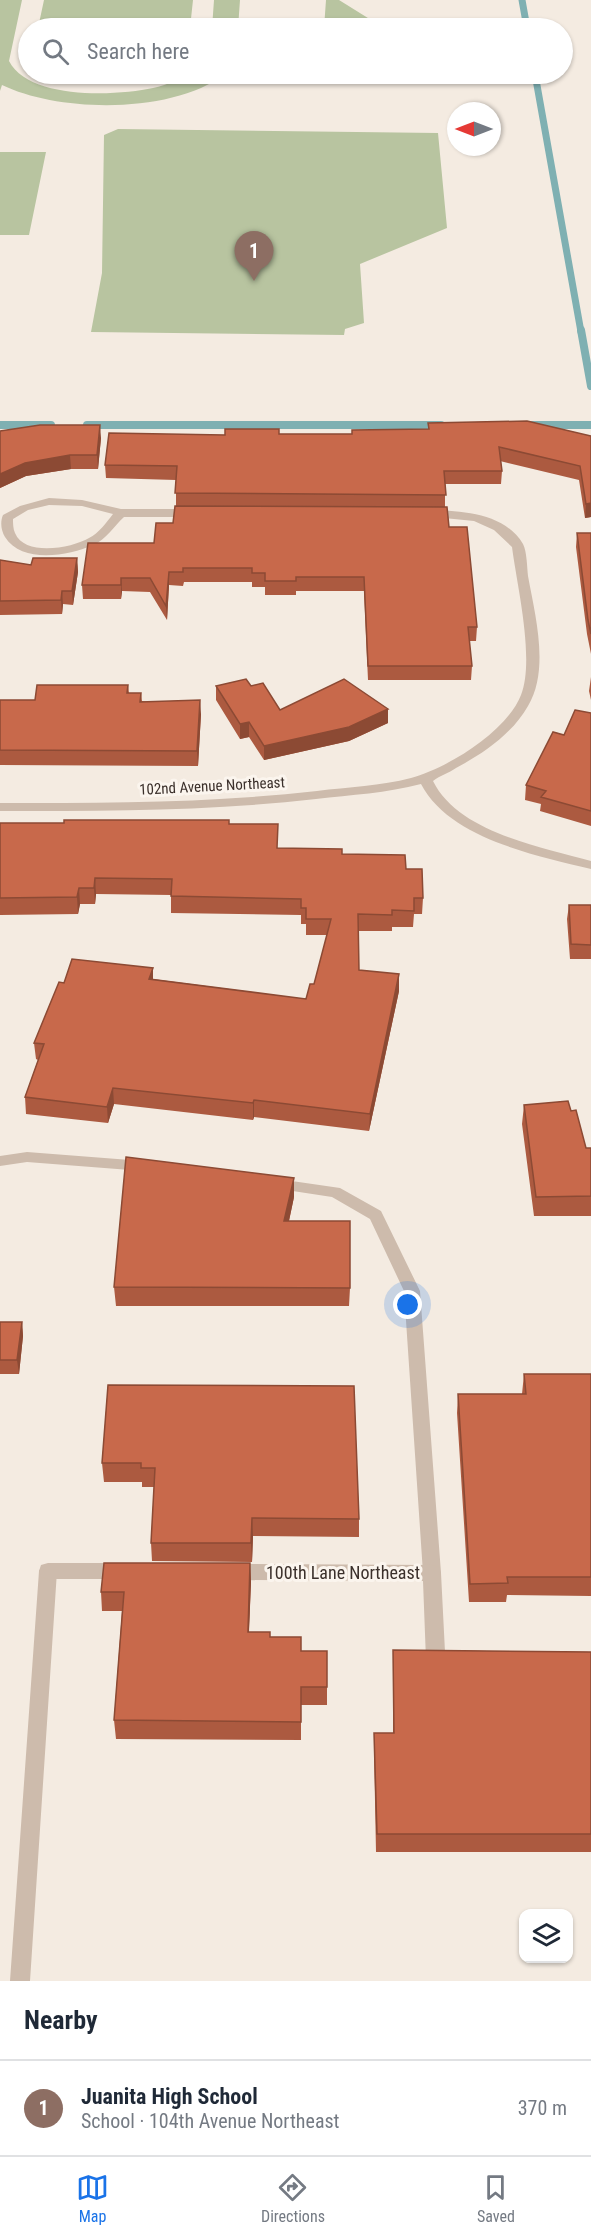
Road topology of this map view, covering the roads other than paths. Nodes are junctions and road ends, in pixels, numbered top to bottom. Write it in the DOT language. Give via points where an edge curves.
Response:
graph roads {
  1 [pos="121,513"];
  2 [pos="204,513"];
  3 [pos="418,514"];
  4 [pos="425,778"];
  5 [pos="0,807"];
  6 [pos="591,865"];
  7 [pos="0,1161"];
  8 [pos="153,1167"];
  9 [pos="267,1182"];
  10 [pos="48,1571"];
  11 [pos="144,1572"];
  12 [pos="216,1572"];
  13 [pos="432,1573"];
  14 [pos="460,1660"];
  15 [pos="20,1981"];
  1 -- 1 [label="street" via="82,503 49,501 7,517 6,529 18,545 34,550 62,550 93,541"];
  1 -- 2 [label="street"];
  3 -- 4 [label="street, 102nd Avenue Northeast" via="475,517 493,523 518,546 533,667 528,694 513,720 472,753"];
  4 -- 5 [label="street, 102nd Avenue Northeast" via="268,802 166,807"];
  4 -- 6 [label="street" via="437,800 477,829"];
  7 -- 8 [label="lane" via="27,1157"];
  9 -- 13 [label="lane" via="335,1192 376,1215 412,1291"];
  10 -- 11 [label="street"];
  10 -- 15 [label="lane"];
  12 -- 13 [label="street, 100th Lane Northeast"];
  13 -- 14 [label="street, 100th Lane Northeast" via="436,1660"];
}
